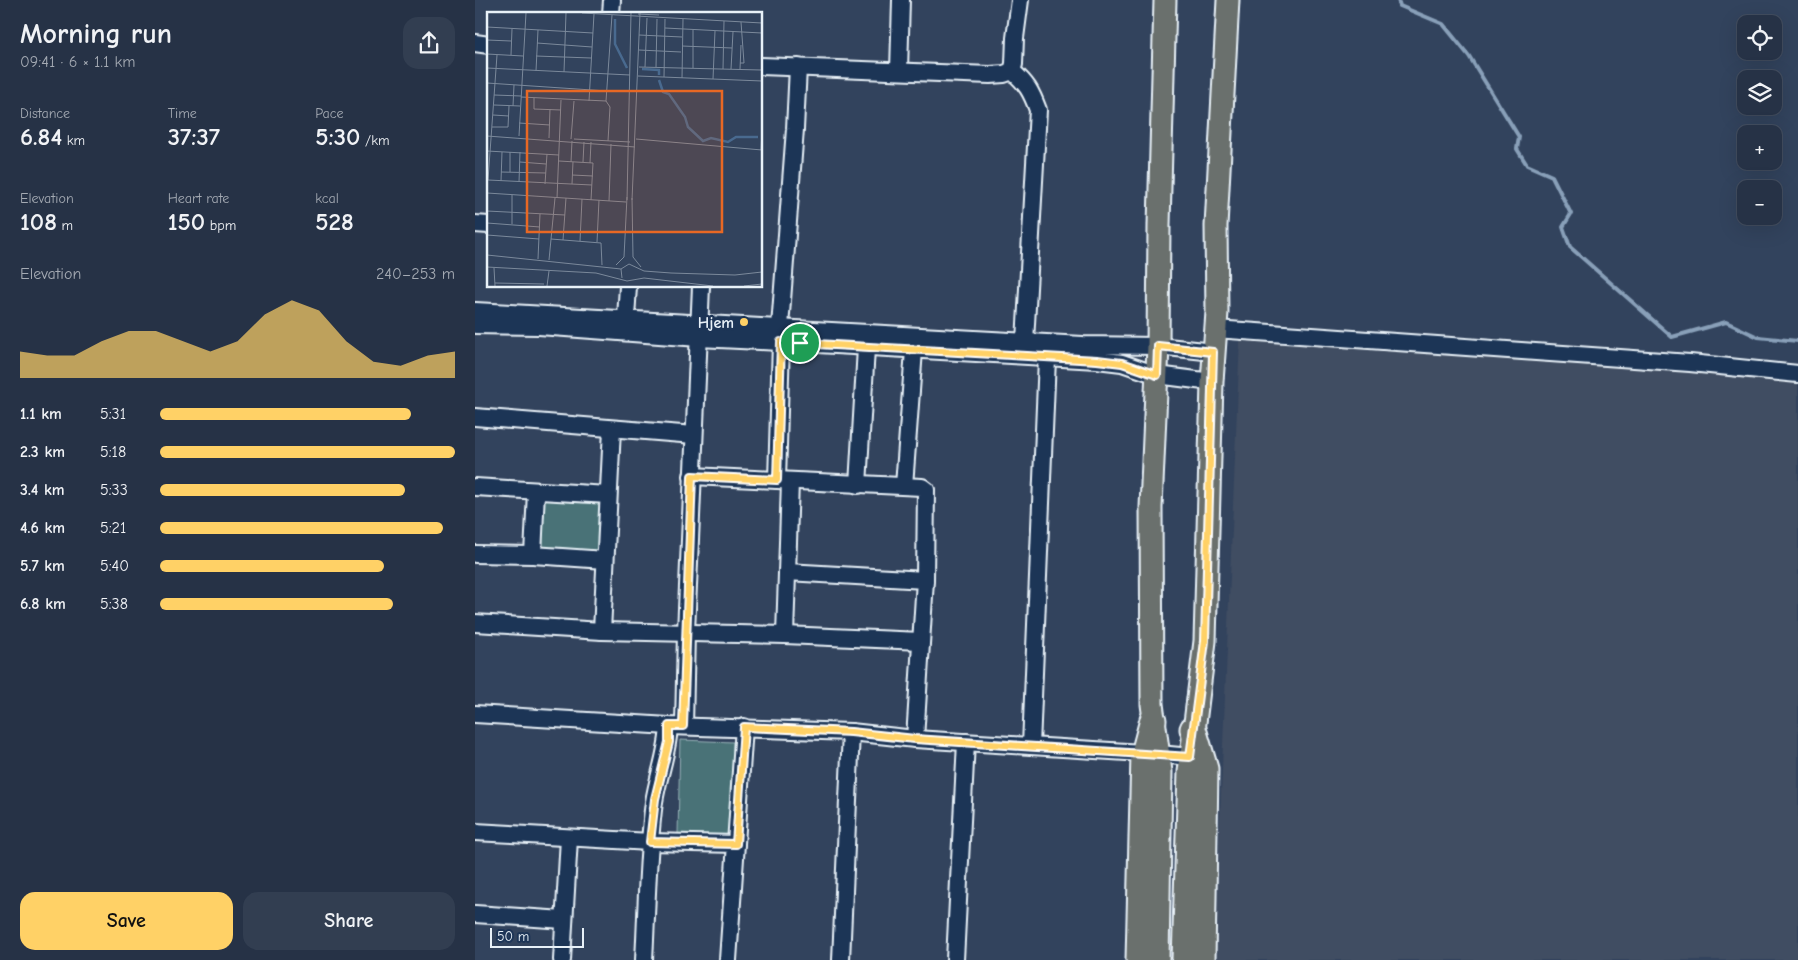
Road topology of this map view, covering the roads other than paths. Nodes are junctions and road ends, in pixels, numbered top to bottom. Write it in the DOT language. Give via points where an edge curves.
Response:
graph roads {
  1 [pos="901,0"];
  2 [pos="1015,0"];
  3 [pos="1165,0"];
  4 [pos="1229,0"];
  5 [pos="763,66"];
  6 [pos="798,68"];
  7 [pos="899,71"];
  8 [pos="1012,71"];
  9 [pos="628,288"];
  10 [pos="701,288"];
  11 [pos="475,311"];
  12 [pos="626,318"];
  13 [pos="475,324"];
  14 [pos="1215,329"];
  15 [pos="699,331"];
  16 [pos="780,334"];
  17 [pos="1025,342"];
  18 [pos="1158,346"];
  19 [pos="866,348"];
  20 [pos="914,350"];
  21 [pos="1213,352"];
  22 [pos="1047,358"];
  23 [pos="1798,374"];
  24 [pos="1157,375"];
  25 [pos="1212,382"];
  26 [pos="475,417"];
  27 [pos="611,429"];
  28 [pos="693,435"];
  29 [pos="692,476"];
  30 [pos="783,480"];
  31 [pos="858,485"];
  32 [pos="904,486"];
  33 [pos="475,488"];
  34 [pos="536,491"];
  35 [pos="608,495"];
  36 [pos="475,554"];
  37 [pos="533,555"];
  38 [pos="605,560"];
  39 [pos="787,572"];
  40 [pos="925,580"];
  41 [pos="475,623"];
  42 [pos="602,631"];
  43 [pos="685,632"];
  44 [pos="785,635"];
  45 [pos="921,641"];
  46 [pos="475,714"];
  47 [pos="1153,720"];
  48 [pos="676,726"];
  49 [pos="744,727"];
  50 [pos="1193,729"];
  51 [pos="851,732"];
  52 [pos="915,739"];
  53 [pos="966,742"];
  54 [pos="1031,746"];
  55 [pos="1152,754"];
  56 [pos="1197,758"];
  57 [pos="475,832"];
  58 [pos="569,838"];
  59 [pos="650,842"];
  60 [pos="736,844"];
  61 [pos="475,914"];
  62 [pos="563,920"];
  63 [pos="562,960"];
  64 [pos="645,960"];
  65 [pos="728,960"];
  66 [pos="841,960"];
  67 [pos="955,960"];
  68 [pos="1139,960"];
  69 [pos="1158,960"];
  70 [pos="1183,960"];
  71 [pos="1202,960"];
  1 -- 7 [label="street"];
  2 -- 8 [label="street" via="1015,64"];
  3 -- 18 [label="main road"];
  4 -- 14 [label="main road" via="1216,226"];
  5 -- 6 [label="street"];
  6 -- 7 [label="street"];
  6 -- 16 [label="street"];
  7 -- 8 [label="street" via="990,75"];
  8 -- 17 [label="street" via="1029,88 1038,110"];
  9 -- 12 [label="street"];
  10 -- 15 [label="street"];
  11 -- 12 [label="street"];
  12 -- 15 [label="street"];
  13 -- 15 [label="street"];
  14 -- 21 [label="main road"];
  14 -- 23 [label="street" via="1681,362"];
  15 -- 16 [label="street"];
  15 -- 28 [label="street"];
  16 -- 17 [label="street"];
  16 -- 19 [label="street"];
  16 -- 30 [label="street"];
  17 -- 18 [label="street"];
  18 -- 21 [label="street"];
  18 -- 24 [label="main road"];
  19 -- 20 [label="street"];
  19 -- 31 [label="street"];
  20 -- 22 [label="street"];
  20 -- 32 [label="street"];
  21 -- 25 [label="main road"];
  22 -- 24 [label="street" via="1122,363"];
  22 -- 54 [label="street"];
  24 -- 25 [label="street"];
  24 -- 47 [label="main road" via="1151,507"];
  25 -- 50 [label="main road" via="1205,641"];
  26 -- 27 [label="street"];
  27 -- 28 [label="street"];
  27 -- 35 [label="street"];
  28 -- 29 [label="street"];
  29 -- 30 [label="street"];
  29 -- 43 [label="street"];
  30 -- 31 [label="street"];
  30 -- 39 [label="street"];
  31 -- 32 [label="street"];
  32 -- 40 [label="street" via="922,486 926,490"];
  33 -- 34 [label="street"];
  34 -- 35 [label="street"];
  34 -- 37 [label="street"];
  35 -- 38 [label="street"];
  36 -- 37 [label="street"];
  37 -- 38 [label="street"];
  38 -- 42 [label="street"];
  39 -- 40 [label="street"];
  39 -- 44 [label="street"];
  40 -- 45 [label="street"];
  41 -- 42 [label="street"];
  42 -- 43 [label="street"];
  43 -- 44 [label="street"];
  43 -- 48 [label="street"];
  44 -- 45 [label="street"];
  45 -- 52 [label="street"];
  46 -- 48 [label="street"];
  47 -- 55 [label="highway"];
  48 -- 49 [label="street"];
  48 -- 59 [label="street" via="655,799"];
  49 -- 51 [label="street"];
  49 -- 60 [label="street"];
  50 -- 56 [label="highway"];
  51 -- 52 [label="street"];
  51 -- 66 [label="street"];
  52 -- 53 [label="street"];
  53 -- 54 [label="street"];
  53 -- 67 [label="street"];
  54 -- 55 [label="street"];
  55 -- 56 [label="street"];
  55 -- 68 [label="highway"];
  55 -- 69 [label="main road" via="1161,772"];
  56 -- 70 [label="main road" via="1189,772"];
  56 -- 71 [label="highway" via="1205,769"];
  57 -- 58 [label="street"];
  58 -- 59 [label="street"];
  58 -- 62 [label="street"];
  59 -- 60 [label="street"];
  59 -- 64 [label="street"];
  60 -- 65 [label="street"];
  61 -- 62 [label="street"];
  62 -- 63 [label="street"];
}
